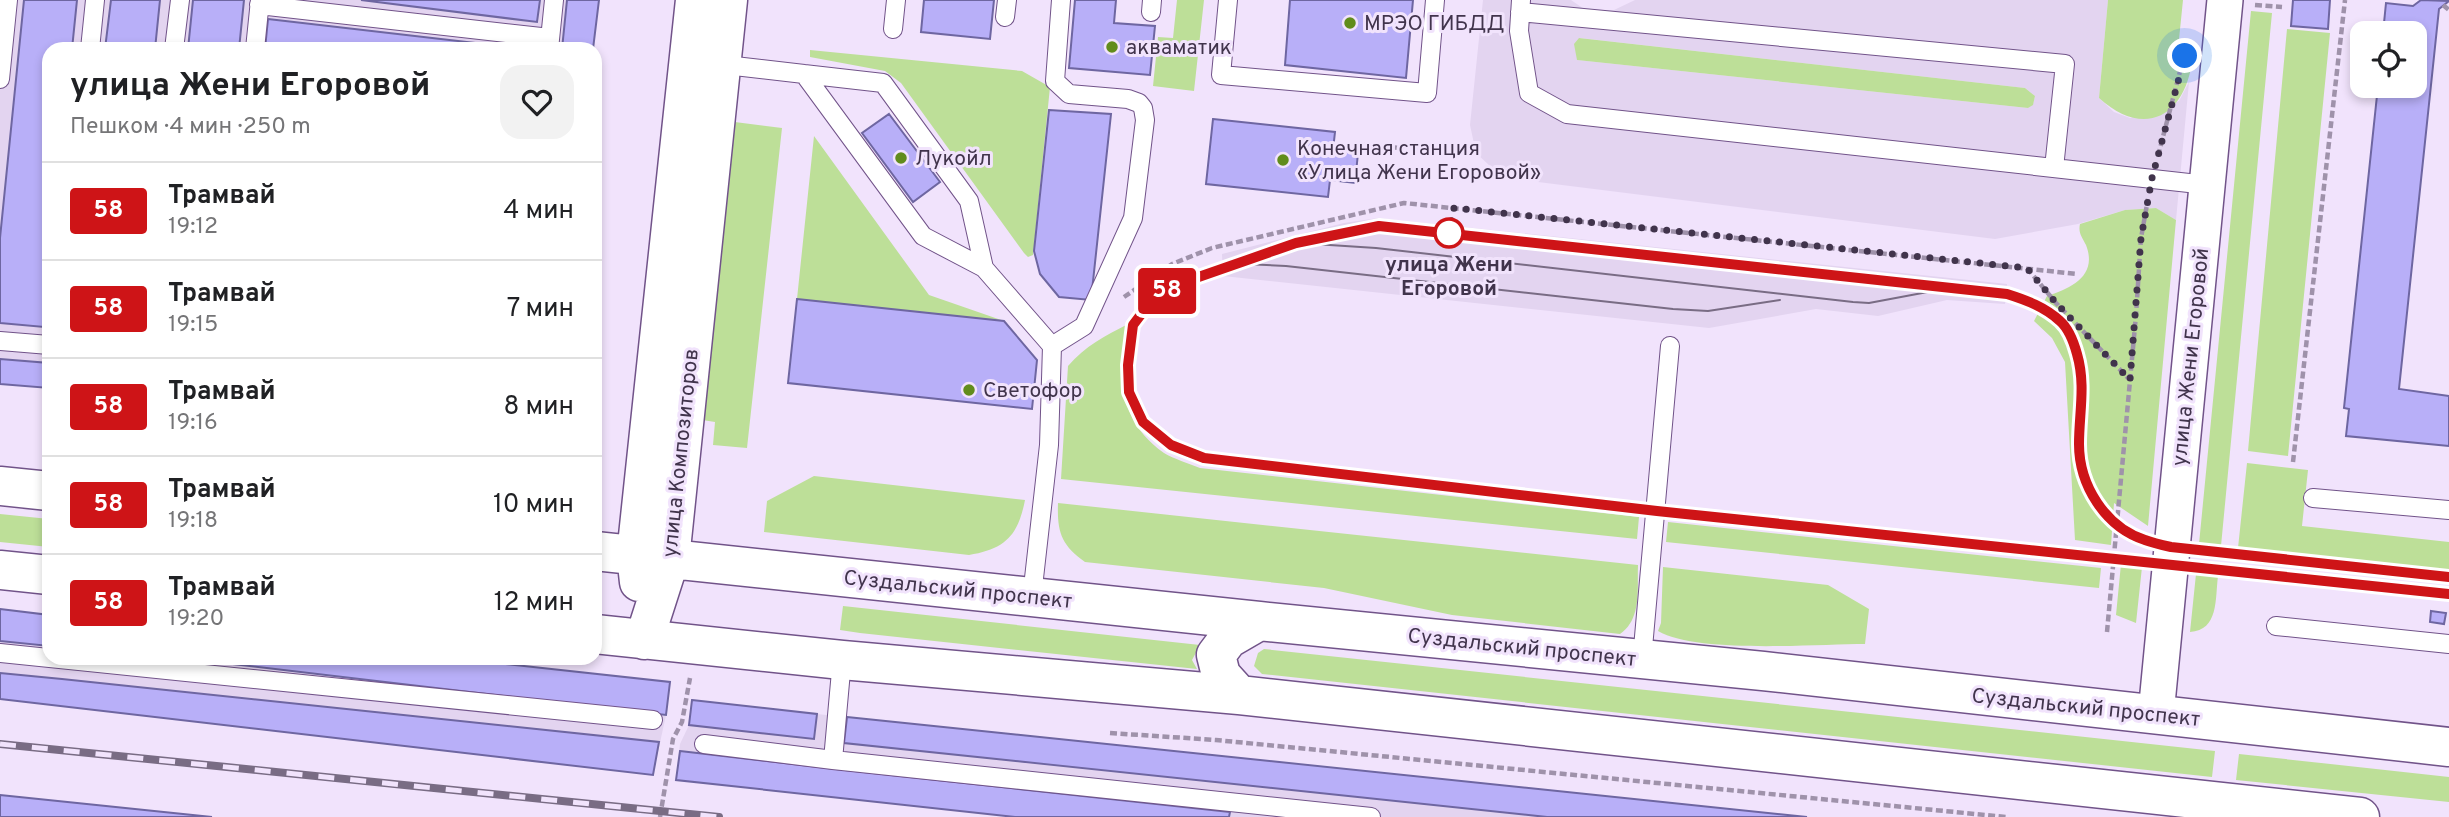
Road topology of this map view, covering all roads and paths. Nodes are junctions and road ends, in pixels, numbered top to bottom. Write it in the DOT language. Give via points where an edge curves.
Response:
graph roads {
  1 [pos="8,0"];
  2 [pos="95,0"];
  3 [pos="180,0"];
  4 [pos="554,0"];
  5 [pos="695,0"];
  6 [pos="728,0"];
  7 [pos="896,0"];
  8 [pos="1060,0"];
  9 [pos="1228,0"];
  10 [pos="1436,0"];
  11 [pos="2225,0"];
  12 [pos="2345,0"];
  13 [pos="259,2"];
  14 [pos="2443,5"];
  15 [pos="1521,6"];
  16 [pos="2449,10"];
  17 [pos="893,29"];
  18 [pos="91,42"];
  19 [pos="175,42"];
  20 [pos="256,42"];
  21 [pos="535,42"];
  22 [pos="549,42"];
  23 [pos="2185,56"];
  24 [pos="705,62"];
  25 [pos="804,75"];
  26 [pos="0,79"];
  27 [pos="1359,144"];
  28 [pos="1459,154"];
  29 [pos="2054,168"];
  30 [pos="2152,178"];
  31 [pos="2207,184"];
  32 [pos="984,268"];
  33 [pos="2027,268"];
  34 [pos="2077,274"];
  35 [pos="1084,326"];
  36 [pos="0,341"];
  37 [pos="42,344"];
  38 [pos="1052,346"];
  39 [pos="1670,346"];
  40 [pos="2130,380"];
  41 [pos="2293,462"];
  42 [pos="0,486"];
  43 [pos="42,490"];
  44 [pos="2313,498"];
  45 [pos="2449,510"];
  46 [pos="602,552"];
  47 [pos="653,557"];
  48 [pos="0,570"];
  49 [pos="42,574"];
  50 [pos="1032,596"];
  51 [pos="1259,621"];
  52 [pos="2276,626"];
  53 [pos="2107,632"];
  54 [pos="602,635"];
  55 [pos="644,640"];
  56 [pos="2449,644"];
  57 [pos="0,653"];
  58 [pos="42,657"];
  59 [pos="1642,659"];
  60 [pos="842,660"];
  61 [pos="126,665"];
  62 [pos="691,673"];
  63 [pos="1239,695"];
  64 [pos="2156,714"];
  65 [pos="653,720"];
  66 [pos="1110,733"];
  67 [pos="704,744"];
  68 [pos="2449,747"];
  69 [pos="833,760"];
  70 [pos="660,817"];
  71 [pos="1371,817"];
  72 [pos="2006,817"];
  73 [pos="2360,817"];
  1 -- 26 [label="lane"];
  2 -- 18 [label="lane"];
  3 -- 19 [label="lane"];
  4 -- 22 [label="lane"];
  5 -- 24 [label="main road, улица Композиторов"];
  6 -- 24 [label="main road, улица Композиторов"];
  7 -- 17 [label="lane"];
  8 -- 35 [label="lane" via="1055,81 1069,94 1139,103 1146,120 1133,218"];
  9 -- 10 [label="lane" via="1221,75 1427,93"];
  11 -- 31 [label="street, улица Жени Егоровой"];
  12 -- 41 [label="path"];
  13 -- 20 [label="lane"];
  13 -- 21 [label="lane"];
  14 -- 16 [label="path"];
  15 -- 29 [label="lane" via="1519,31 1530,93 1567,114"];
  15 -- 29 [label="lane" via="2065,64"];
  23 -- 30 [label="path"];
  24 -- 25 [label="lane"];
  24 -- 47 [label="main road, улица Композиторов"];
  25 -- 32 [label="lane" via="923,236"];
  25 -- 32 [label="lane" via="883,83 969,201"];
  27 -- 28 [label="path"];
  29 -- 30 [label="lane"];
  30 -- 31 [label="lane"];
  30 -- 40 [label="path" via="2141,238"];
  31 -- 64 [label="street, улица Жени Егоровой"];
  32 -- 38 [label="lane"];
  33 -- 34 [label="path"];
  33 -- 35 [label="path" via="1404,203 1212,248 1172,264"];
  33 -- 40 [label="path"];
  35 -- 38 [label="lane"];
  36 -- 37 [label="lane"];
  38 -- 50 [label="lane" via="1049,445"];
  39 -- 59 [label="lane"];
  40 -- 53 [label="path"];
  42 -- 43 [label="main road"];
  44 -- 45 [label="lane"];
  46 -- 47 [label="main road, Суздальский проспект"];
  47 -- 50 [label="main road, Суздальский проспект"];
  47 -- 55 [label="main road, улица Композиторов"];
  48 -- 49 [label="main road"];
  50 -- 51 [label="main road, Суздальский проспект"];
  51 -- 59 [label="main road, Суздальский проспект"];
  51 -- 63 [label="main road" via="1228,639 1216,655 1221,676"];
  52 -- 56 [label="lane"];
  54 -- 55 [label="main road"];
  55 -- 60 [label="main road"];
  57 -- 58 [label="lane"];
  59 -- 64 [label="main road, Суздальский проспект"];
  60 -- 63 [label="main road"];
  60 -- 69 [label="lane"];
  61 -- 65 [label="lane"];
  62 -- 70 [label="path" via="682,722 673,739"];
  63 -- 73 [label="main road"];
  64 -- 68 [label="main road, Суздальский проспект"];
  66 -- 72 [label="path"];
  67 -- 69 [label="lane"];
  69 -- 71 [label="lane"];
}
